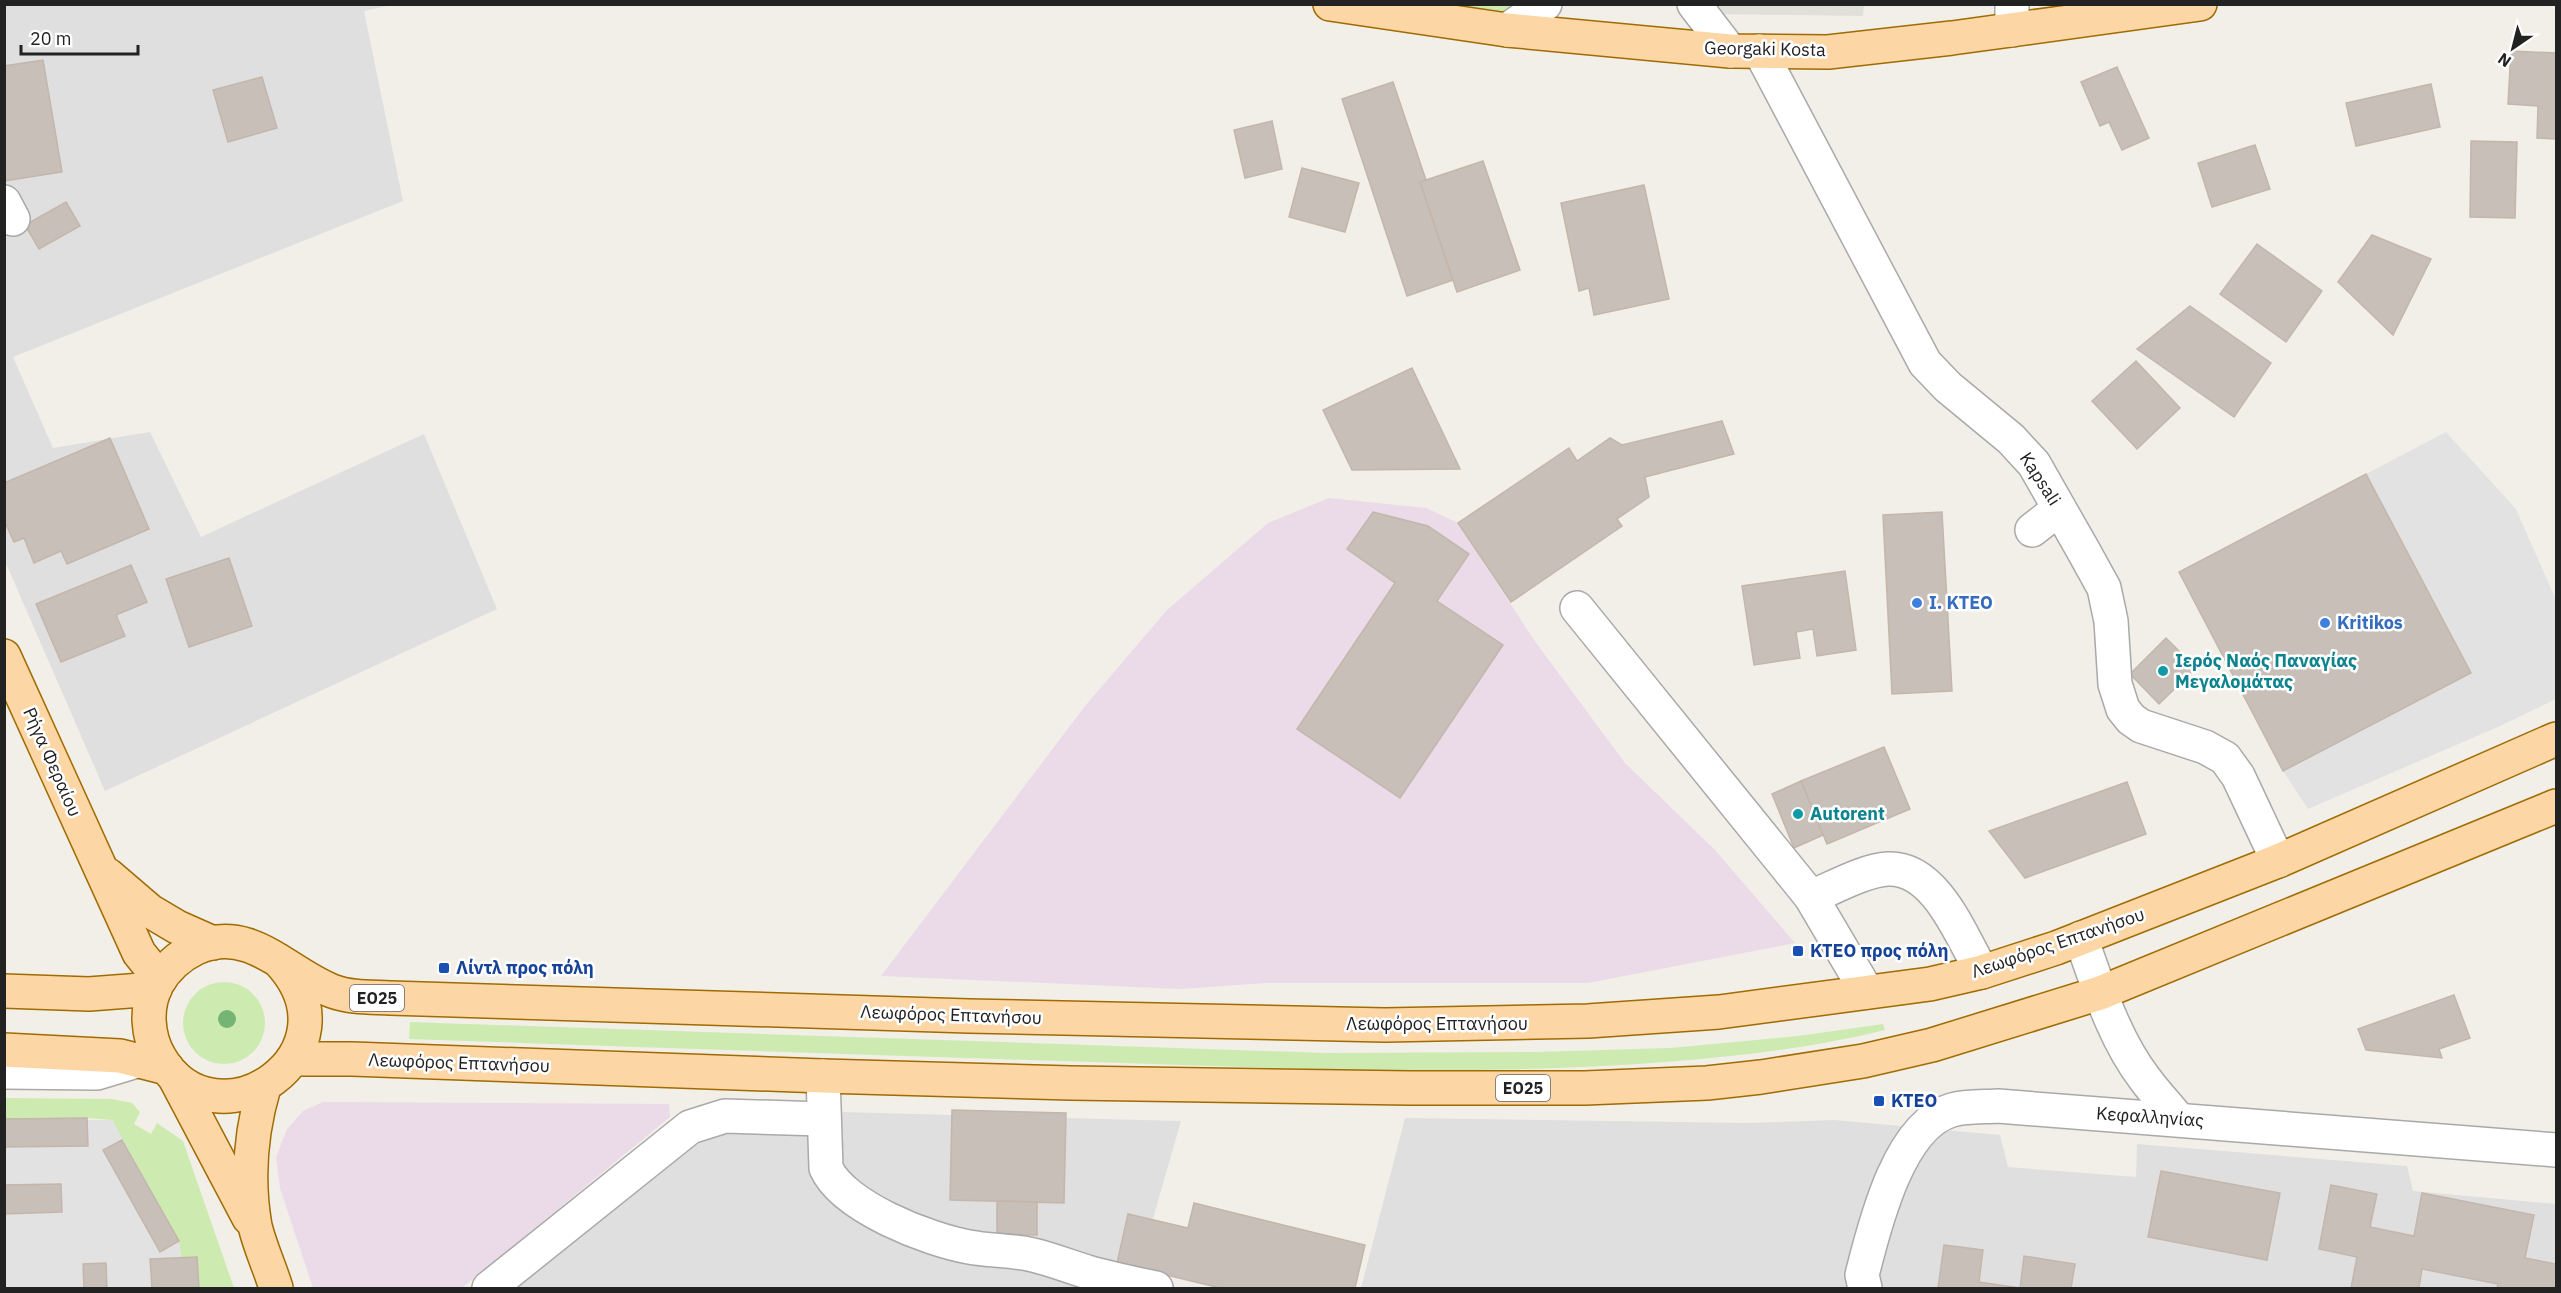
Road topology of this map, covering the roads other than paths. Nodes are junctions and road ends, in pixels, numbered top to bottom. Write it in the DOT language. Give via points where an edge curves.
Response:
graph roads {
  1 [pos="1330,4"];
  2 [pos="1545,4"];
  3 [pos="1694,4"];
  4 [pos="2200,4"];
  5 [pos="2012,17"];
  6 [pos="1507,30"];
  7 [pos="1745,51"];
  8 [pos="2059,508"];
  9 [pos="2032,531"];
  10 [pos="1577,608"];
  11 [pos="4,656"];
  12 [pos="2556,739"];
  13 [pos="2556,806"];
  14 [pos="2278,861"];
  15 [pos="100,868"];
  16 [pos="1811,897"];
  17 [pos="2081,938"];
  18 [pos="213,943"];
  19 [pos="278,960"];
  20 [pos="1982,972"];
  21 [pos="157,984"];
  22 [pos="4,991"];
  23 [pos="1867,992"];
  24 [pos="2100,993"];
  25 [pos="4,1050"];
  26 [pos="293,1059"];
  27 [pos="160,1068"];
  28 [pos="4,1072"];
  29 [pos="823,1076"];
  30 [pos="264,1087"];
  31 [pos="823,1119"];
  32 [pos="2178,1119"];
  33 [pos="2556,1150"];
  34 [pos="256,1227"];
  35 [pos="276,1288"];
  36 [pos="489,1288"];
  37 [pos="1156,1288"];
  38 [pos="1865,1288"];
  1 -- 6 [label="main road, Georgaki Kosta"];
  2 -- 6 [label="street"];
  3 -- 7 [label="street, Kapsali"];
  4 -- 5 [label="main road, Georgaki Kosta"];
  5 -- 7 [label="main road, Georgaki Kosta" via="1850,50"];
  6 -- 7 [label="main road, Georgaki Kosta"];
  7 -- 8 [label="street, Kapsali" via="1925,363 2012,439 2034,464"];
  8 -- 9 [label="street"];
  8 -- 14 [label="street, Kapsali" via="2104,588 2111,621 2115,684 2123,709 2141,726 2205,747 2225,758 2238,776"];
  10 -- 16 [label="street"];
  11 -- 15 [label="main road, Ρήγα Φεραίου"];
  12 -- 14 [label="main road, Λεωφόρος Επτανήσου / ΕΟ25"];
  13 -- 24 [label="main road, Λεωφόρος Επτανήσου / ΕΟ25"];
  14 -- 17 [label="main road, Λεωφόρος Επτανήσου / ΕΟ25"];
  15 -- 18 [label="main road" via="150,911"];
  15 -- 21 [label="main road, Ρήγα Φεραίου"];
  16 -- 20 [label="street" via="1872,872 1887,869 1916,874 1938,895"];
  16 -- 23 [label="street"];
  17 -- 20 [label="main road, Λεωφόρος Επτανήσου / ΕΟ25"];
  17 -- 24 [label="street"];
  18 -- 19 [label="main road, Λεωφόρος Επτανήσου / ΕΟ25" via="230,941 254,946"];
  18 -- 21 [label="main road, Λεωφόρος Επτανήσου / ΕΟ25" via="181,956"];
  19 -- 23 [label="main road, Λεωφόρος Επτανήσου / ΕΟ25" via="319,985 351,996 1236,1023 1588,1021 1719,1012"];
  19 -- 26 [label="main road, Λεωφόρος Επτανήσου" via="293,979 304,1014 301,1042"];
  20 -- 23 [label="main road, Λεωφόρος Επτανήσου / ΕΟ25"];
  21 -- 22 [label="main road" via="89,994"];
  21 -- 27 [label="main road" via="150,1009 150,1031"];
  24 -- 29 [label="main road, Λεωφόρος Επτανήσου / ΕΟ25" via="1921,1048 1827,1067 1707,1083 1501,1089"];
  24 -- 32 [label="street" via="2143,1078"];
  25 -- 27 [label="main road, Λεωφόρος Επτανήσου" via="86,1054"];
  26 -- 29 [label="main road, Λεωφόρος Επτανήσου / ΕΟ25"];
  26 -- 30 [label="main road, Λεωφόρος Επτανήσου"];
  27 -- 28 [label="street" via="97,1074"];
  27 -- 30 [label="main road, Λεωφόρος Επτανήσου" via="190,1087 213,1095 241,1095"];
  27 -- 34 [label="main road"];
  29 -- 31 [label="street"];
  30 -- 34 [label="main road" via="252,1149"];
  31 -- 36 [label="street" via="725,1116 690,1127"];
  31 -- 37 [label="street" via="824,1156 830,1178 856,1200 890,1220 938,1240 1033,1255"];
  32 -- 33 [label="street, Κεφαλληνίας"];
  32 -- 38 [label="street, Κεφαλληνίας" via="1998,1106 1951,1110 1925,1126 1894,1169 1862,1275"];
  34 -- 35 [label="main road"];
}
